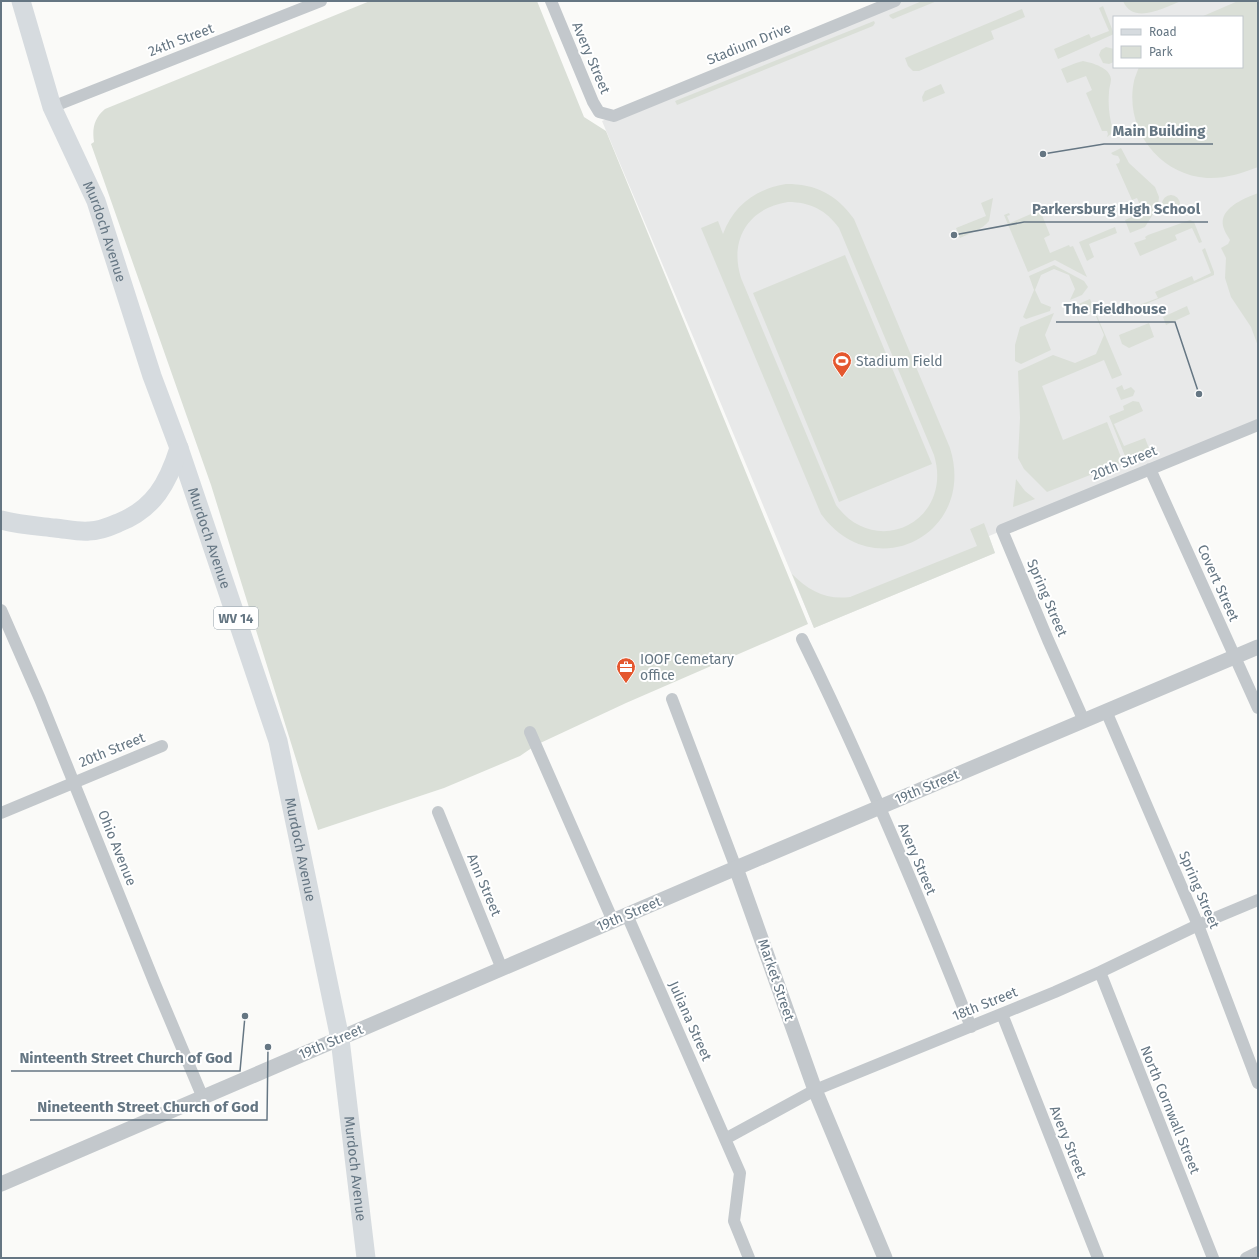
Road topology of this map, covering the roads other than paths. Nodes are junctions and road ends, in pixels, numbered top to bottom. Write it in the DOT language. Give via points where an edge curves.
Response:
graph roads {
  1 [pos="21,1"];
  2 [pos="321,1"];
  3 [pos="552,1"];
  4 [pos="895,1"];
  5 [pos="52,107"];
  6 [pos="614,116"];
  7 [pos="1258,425"];
  8 [pos="179,448"];
  9 [pos="1150,469"];
  10 [pos="1,520"];
  11 [pos="1002,530"];
  12 [pos="1,610"];
  13 [pos="802,639"];
  14 [pos="1258,647"];
  15 [pos="1234,657"];
  16 [pos="672,699"];
  17 [pos="1258,708"];
  18 [pos="1106,711"];
  19 [pos="1084,721"];
  20 [pos="530,732"];
  21 [pos="162,746"];
  22 [pos="74,782"];
  23 [pos="879,808"];
  24 [pos="438,812"];
  25 [pos="1,813"];
  26 [pos="736,868"];
  27 [pos="1258,900"];
  28 [pos="620,918"];
  29 [pos="1198,925"];
  30 [pos="502,969"];
  31 [pos="1100,972"];
  32 [pos="1002,1014"];
  33 [pos="971,1027"];
  34 [pos="340,1039"];
  35 [pos="1258,1083"];
  36 [pos="815,1090"];
  37 [pos="203,1098"];
  38 [pos="726,1139"];
  39 [pos="1,1184"];
  40 [pos="1258,1252"];
  41 [pos="366,1258"];
  42 [pos="749,1258"];
  43 [pos="885,1258"];
  44 [pos="1098,1258"];
  45 [pos="1213,1258"];
  46 [pos="1246,1258"];
  1 -- 5 [label="main road, Murdoch Avenue / WV 14"];
  2 -- 5 [label="street, 24th Street"];
  3 -- 6 [label="street, Avery Street" via="593,102 599,112"];
  4 -- 6 [label="street, Stadium Drive"];
  5 -- 8 [label="main road, Murdoch Avenue / WV 14" via="96,201 152,376"];
  7 -- 9 [label="street, 20th Street"];
  8 -- 10 [label="main road" via="174,466 160,492 143,509 122,522 88,531"];
  8 -- 34 [label="main road, Murdoch Avenue / WV 14" via="278,741"];
  9 -- 11 [label="street, 20th Street"];
  9 -- 15 [label="street, Covert Street"];
  11 -- 19 [label="street, Spring Street"];
  12 -- 22 [label="street, Ohio Avenue"];
  13 -- 23 [label="street, Avery Street" via="835,706"];
  14 -- 15 [label="street, 19th Street"];
  15 -- 17 [label="street, Covert Street"];
  15 -- 18 [label="street, 19th Street"];
  16 -- 26 [label="street, Market Street"];
  18 -- 19 [label="street, 19th Street"];
  18 -- 29 [label="street, Spring Street"];
  19 -- 23 [label="street, 19th Street"];
  20 -- 28 [label="street, Juliana Street"];
  21 -- 22 [label="street, 20th Street"];
  22 -- 25 [label="street, 20th Street"];
  22 -- 37 [label="street, Ohio Avenue"];
  23 -- 26 [label="street, 19th Street"];
  23 -- 33 [label="street, Avery Street"];
  24 -- 30 [label="street, Ann Street"];
  26 -- 28 [label="street, 19th Street"];
  26 -- 36 [label="street, Market Street"];
  27 -- 29 [label="street, 18th Street"];
  28 -- 30 [label="street, 19th Street"];
  28 -- 38 [label="street, Juliana Street"];
  29 -- 31 [label="street, 18th Street"];
  29 -- 35 [label="street, Spring Street"];
  30 -- 34 [label="street, 19th Street"];
  31 -- 32 [label="street, 18th Street"];
  31 -- 45 [label="street, North Cornwall Street"];
  32 -- 33 [label="street, 18th Street"];
  32 -- 44 [label="street, Avery Street"];
  33 -- 36 [label="street, 18th Street"];
  34 -- 37 [label="street, 19th Street"];
  34 -- 41 [label="main road, Murdoch Avenue / WV 14"];
  36 -- 38 [label="street, 18th Street"];
  36 -- 43 [label="street, Market Street"];
  37 -- 39 [label="street, 19th Street"];
  38 -- 42 [label="street, Juliana Street" via="740,1173 734,1221"];
  40 -- 46 [label="street"];
}
